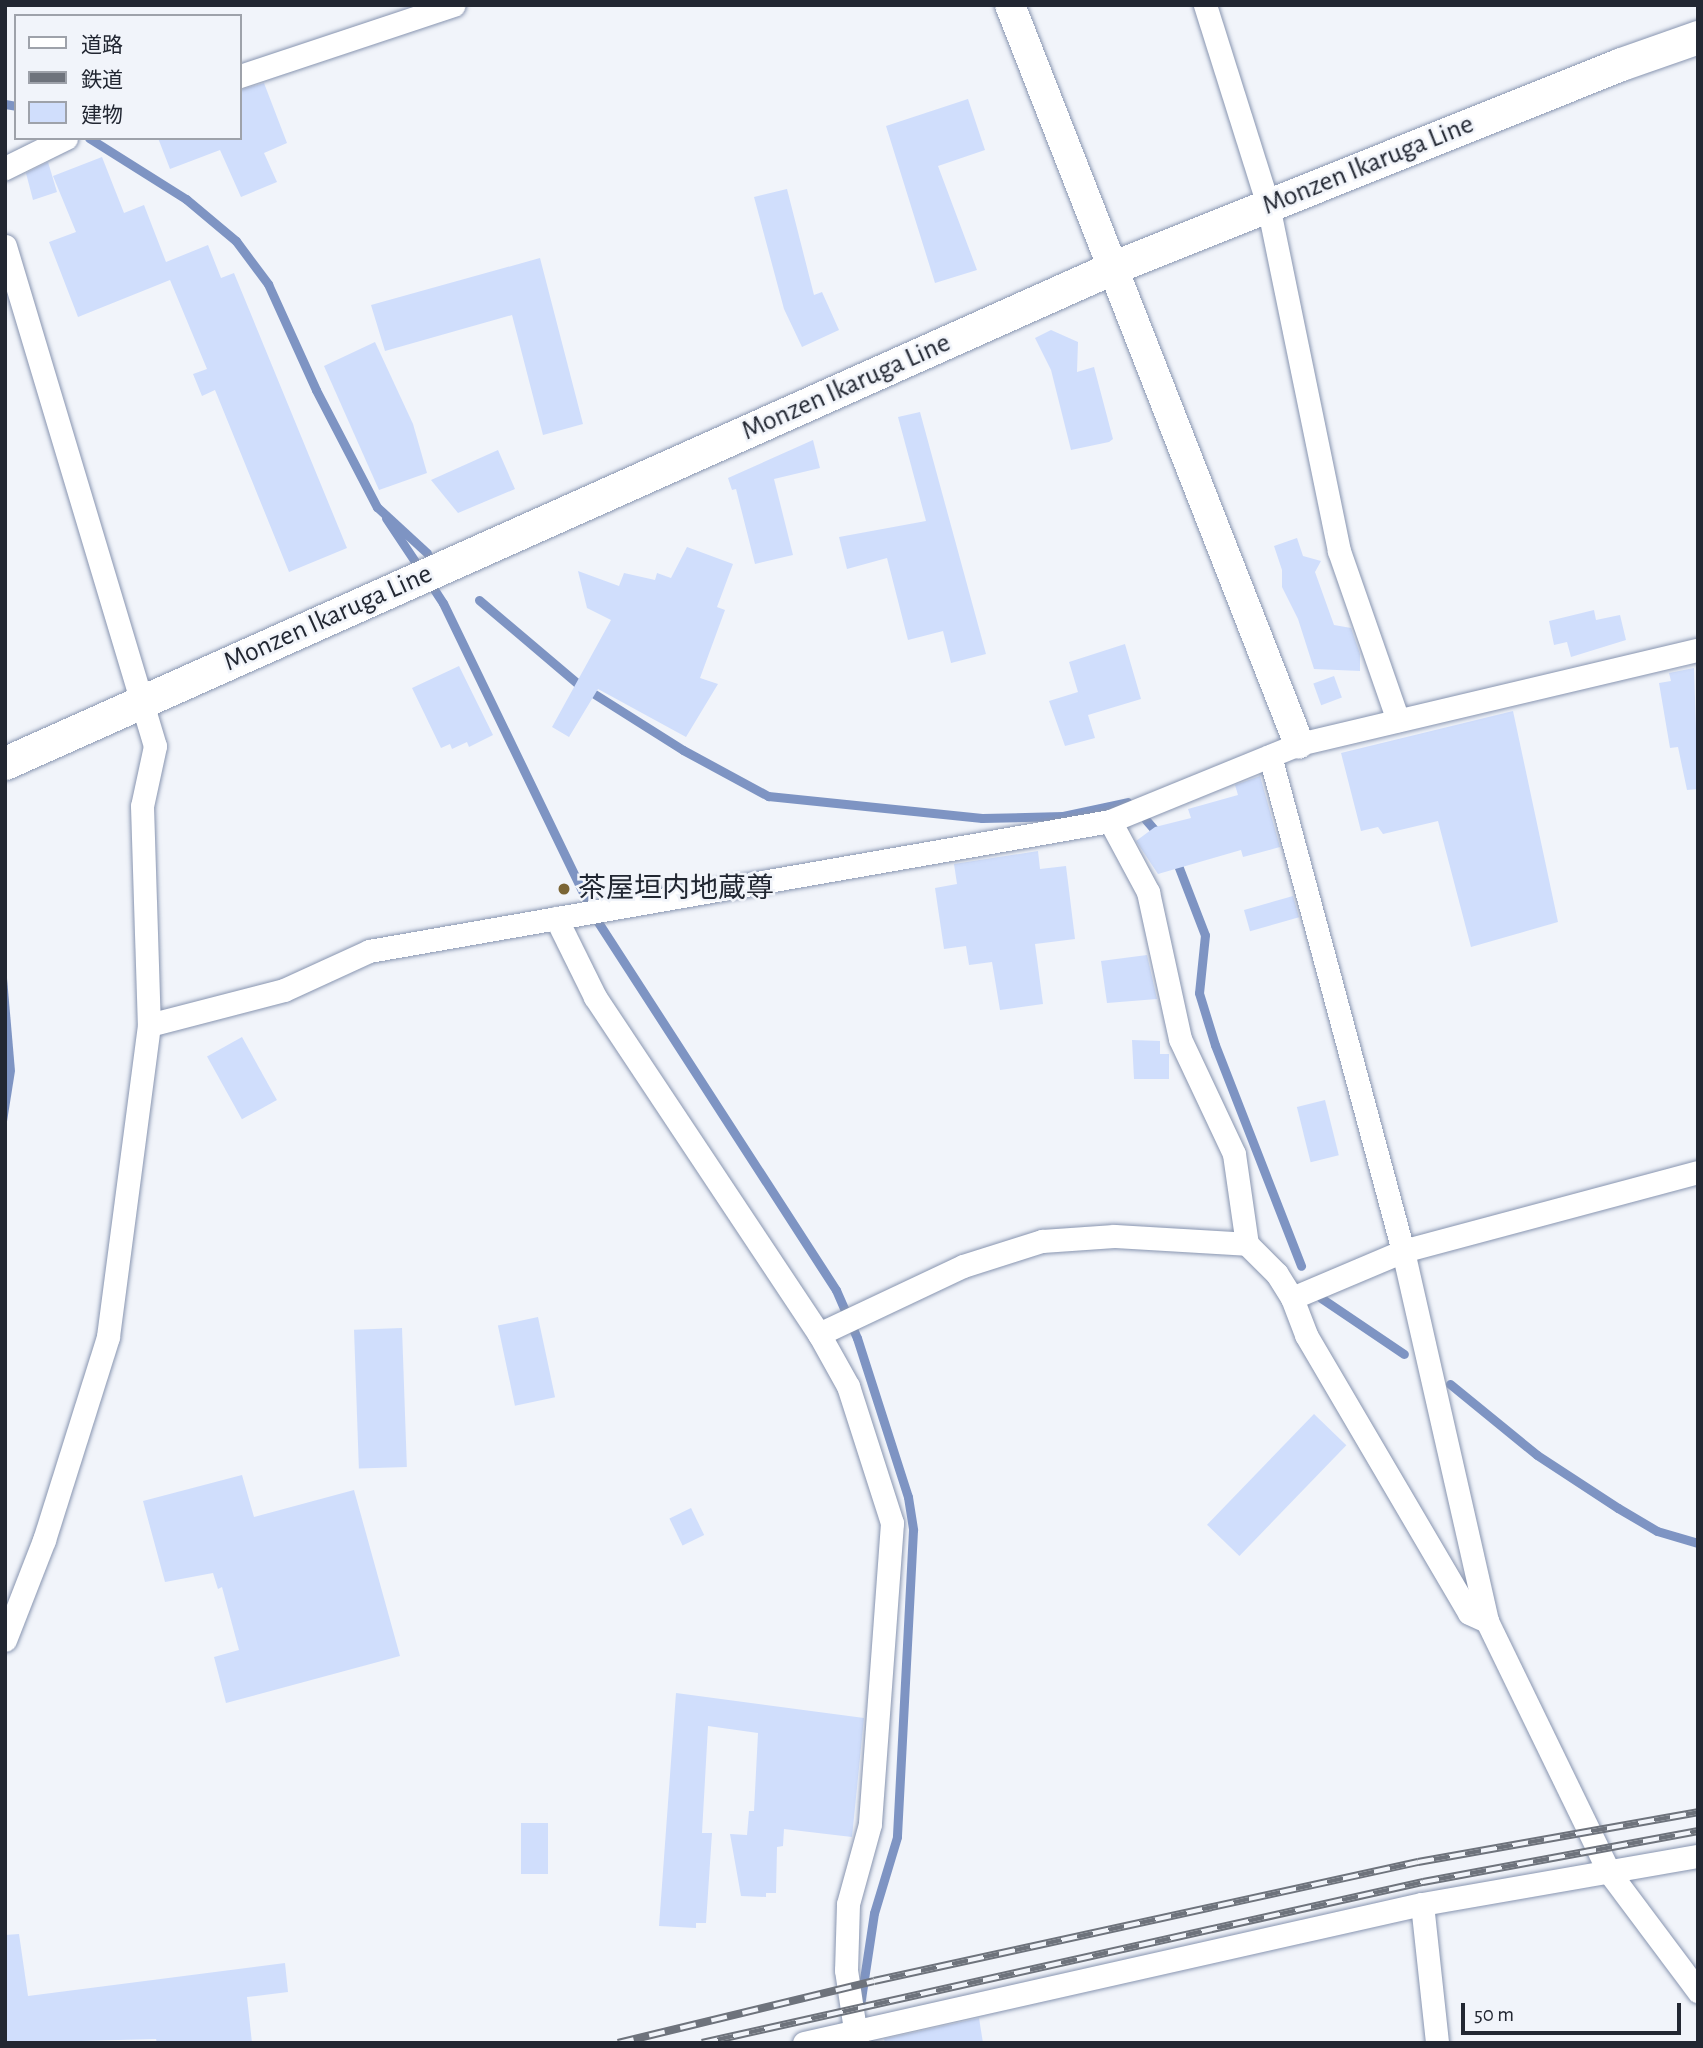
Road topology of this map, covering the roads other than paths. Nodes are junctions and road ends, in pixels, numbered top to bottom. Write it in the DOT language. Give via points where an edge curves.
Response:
graph roads {
  1 [pos="454,5"];
  2 [pos="1010,5"];
  3 [pos="1206,5"];
  4 [pos="1698,37"];
  5 [pos="242,75"];
  6 [pos="62,140"];
  7 [pos="5,168"];
  8 [pos="1268,205"];
  9 [pos="5,246"];
  10 [pos="1112,268"];
  11 [pos="1698,650"];
  12 [pos="135,705"];
  13 [pos="1398,720"];
  14 [pos="1299,744"];
  15 [pos="1270,756"];
  16 [pos="5,763"];
  17 [pos="1110,821"];
  18 [pos="556,918"];
  19 [pos="149,1025"];
  20 [pos="1698,1172"];
  21 [pos="1247,1244"];
  22 [pos="1403,1251"];
  23 [pos="1292,1298"];
  24 [pos="819,1334"];
  25 [pos="1486,1620"];
  26 [pos="5,1640"];
  27 [pos="1698,1856"];
  28 [pos="1609,1872"];
  29 [pos="1422,1904"];
  30 [pos="1698,1991"];
  31 [pos="858,2036"];
  32 [pos="804,2043"];
  33 [pos="1437,2043"];
  1 -- 5 [label="street"];
  2 -- 10 [label="street"];
  3 -- 8 [label="street"];
  4 -- 8 [label="main road, Monzen Ikaruga Line"];
  6 -- 7 [label="street"];
  8 -- 10 [label="main road, Monzen Ikaruga Line"];
  8 -- 13 [label="street" via="1339,551"];
  9 -- 12 [label="street"];
  10 -- 12 [label="main road, Monzen Ikaruga Line"];
  10 -- 14 [label="street"];
  11 -- 13 [label="street"];
  12 -- 16 [label="main road, Monzen Ikaruga Line"];
  12 -- 19 [label="street" via="155,746 142,806"];
  13 -- 14 [label="street"];
  14 -- 15 [label="street"];
  15 -- 17 [label="street"];
  15 -- 22 [label="street"];
  17 -- 18 [label="street"];
  17 -- 21 [label="street" via="1149,892 1180,1039 1234,1154"];
  18 -- 19 [label="street" via="369,951 284,990"];
  18 -- 24 [label="street" via="595,997"];
  19 -- 26 [label="street" via="108,1337 44,1540"];
  20 -- 22 [label="street"];
  21 -- 23 [label="street" via="1277,1274"];
  21 -- 24 [label="street" via="1114,1236 1042,1241 963,1266"];
  22 -- 23 [label="street"];
  22 -- 25 [label="street"];
  23 -- 25 [label="street" via="1307,1335 1469,1613"];
  24 -- 31 [label="street" via="848,1386 891,1523 870,1824 848,1904 846,1970"];
  25 -- 28 [label="street"];
  27 -- 28 [label="street"];
  28 -- 29 [label="street"];
  28 -- 30 [label="street"];
  29 -- 31 [label="street"];
  29 -- 33 [label="street"];
  31 -- 32 [label="street"];
}
